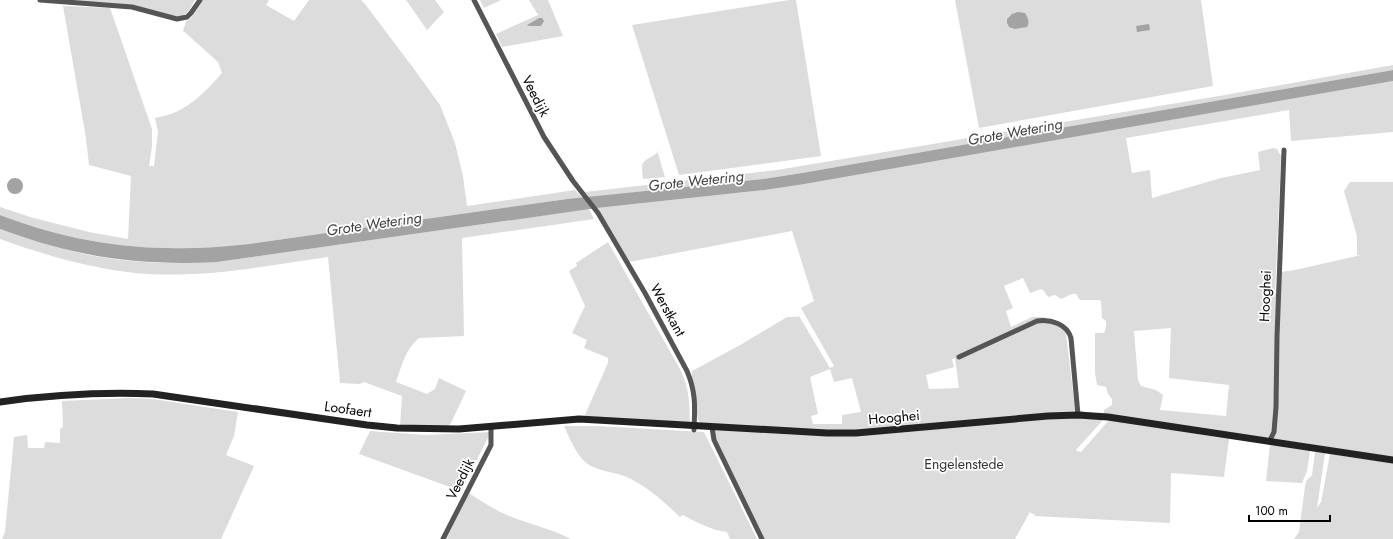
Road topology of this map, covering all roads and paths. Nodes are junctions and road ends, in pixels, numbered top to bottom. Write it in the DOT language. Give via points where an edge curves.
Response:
graph roads {
  1 [pos="40,0"];
  2 [pos="200,0"];
  3 [pos="474,0"];
  4 [pos="1284,150"];
  5 [pos="598,213"];
  6 [pos="959,357"];
  7 [pos="0,402"];
  8 [pos="1078,415"];
  9 [pos="712,427"];
  10 [pos="491,428"];
  11 [pos="694,428"];
  12 [pos="1269,442"];
  13 [pos="1393,460"];
  14 [pos="443,539"];
  15 [pos="762,539"];
  1 -- 2 [label="street" via="132,7 177,19 187,17"];
  3 -- 5 [label="street, Veedijk" via="544,137"];
  4 -- 12 [label="street, Hooghei" via="1276,407 1274,432"];
  5 -- 11 [label="street, Werstkant" via="687,371 694,393"];
  6 -- 8 [label="street" via="1037,321 1046,320 1066,328 1071,338"];
  7 -- 10 [label="street, Loofaert" via="39,397 153,394 375,426 440,430"];
  8 -- 9 [label="street, Hooghei" via="856,433"];
  8 -- 12 [label="street, Hooghei" via="1144,422"];
  9 -- 11 [label="street, Loofaert"];
  9 -- 15 [label="street" via="714,440"];
  10 -- 11 [label="street, Loofaert" via="579,419"];
  10 -- 14 [label="street, Veedijk" via="491,445"];
  12 -- 13 [label="street, Hooghei"];
}
